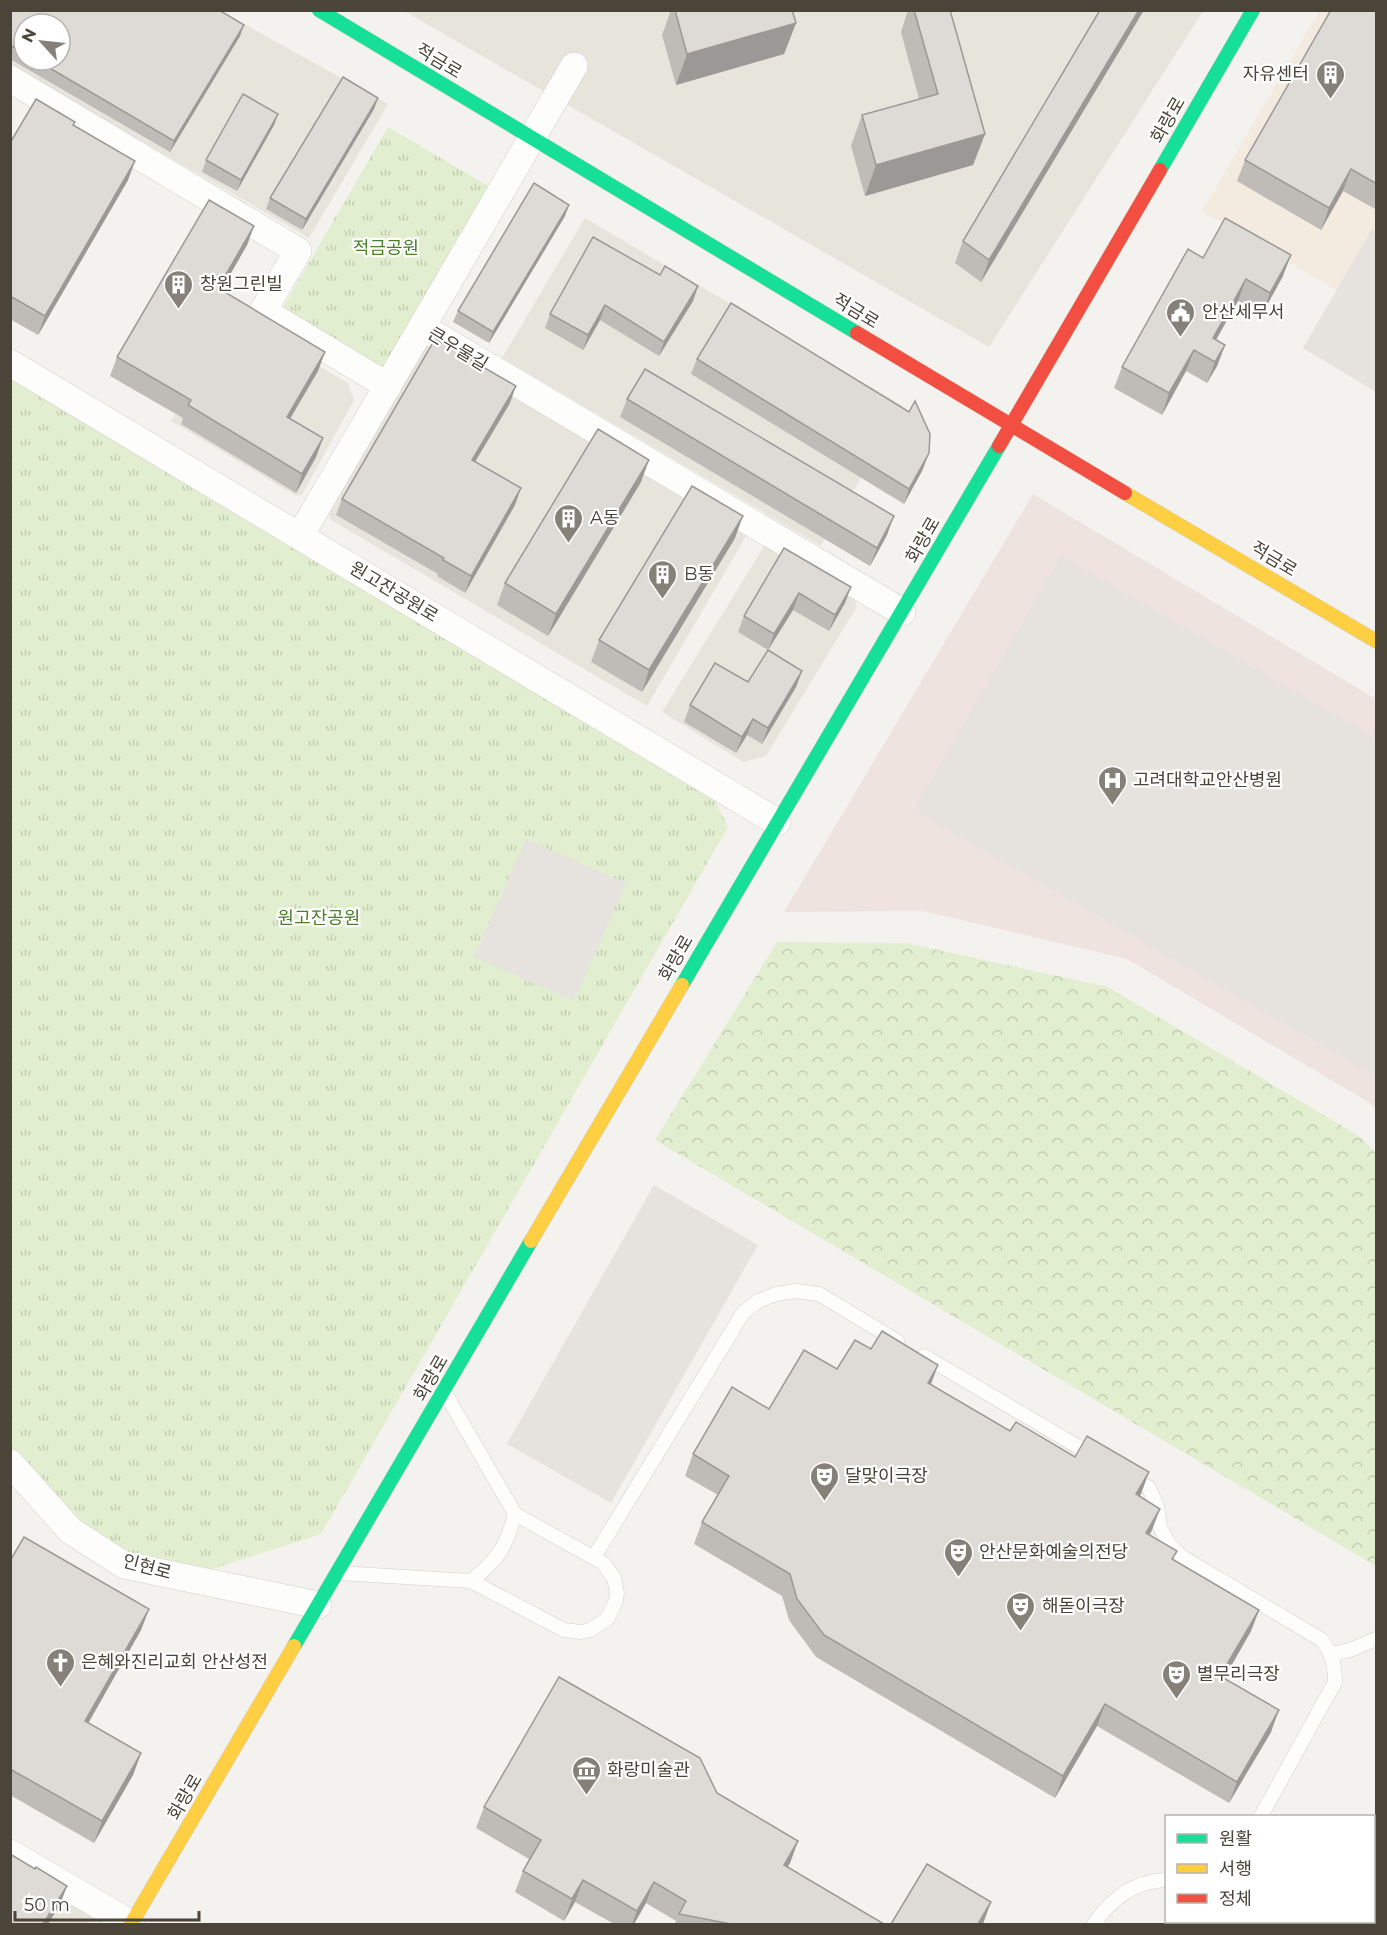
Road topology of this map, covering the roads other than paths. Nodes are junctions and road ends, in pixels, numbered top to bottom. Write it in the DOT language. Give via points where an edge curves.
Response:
graph roads {
  1 [pos="319,10"];
  2 [pos="1253,10"];
  3 [pos="574,66"];
  4 [pos="10,80"];
  5 [pos="531,137"];
  6 [pos="422,327"];
  7 [pos="10,363"];
  8 [pos="388,386"];
  9 [pos="1010,424"];
  10 [pos="300,536"];
  11 [pos="902,612"];
  12 [pos="1377,641"];
  13 [pos="777,822"];
  14 [pos="444,1391"];
  15 [pos="10,1463"];
  16 [pos="515,1514"];
  17 [pos="594,1557"];
  18 [pos="337,1573"];
  19 [pos="471,1581"];
  20 [pos="318,1605"];
  21 [pos="1377,1639"];
  22 [pos="1331,1654"];
  23 [pos="1262,1815"];
  24 [pos="10,1853"];
  25 [pos="1165,1880"];
  26 [pos="131,1924"];
  27 [pos="1095,1924"];
  1 -- 5 [label="street, 적금로"];
  2 -- 9 [label="street, 화랑로"];
  3 -- 5 [label="street"];
  4 -- 8 [label="street" via="298,251 263,311"];
  5 -- 6 [label="street"];
  5 -- 9 [label="street, 적금로"];
  6 -- 8 [label="street, 큰우물길"];
  6 -- 11 [label="street, 큰우물길"];
  7 -- 10 [label="street, 원고잔공원로"];
  8 -- 10 [label="street, 큰우물길"];
  9 -- 11 [label="street, 화랑로"];
  9 -- 12 [label="street, 적금로"];
  10 -- 13 [label="street, 원고잔공원로"];
  11 -- 13 [label="street, 화랑로"];
  13 -- 14 [label="street, 화랑로"];
  14 -- 16 [label="lane"];
  14 -- 18 [label="street, 화랑로"];
  15 -- 20 [label="street, 인현로" via="71,1531 124,1565"];
  16 -- 17 [label="lane"];
  16 -- 19 [label="lane" via="508,1539 490,1565"];
  17 -- 19 [label="lane" via="614,1578 616,1601 607,1619 581,1632 564,1630"];
  17 -- 22 [label="lane" via="743,1313 776,1294 819,1294 1149,1488 1168,1544 1182,1557 1322,1640"];
  18 -- 19 [label="lane"];
  18 -- 20 [label="street, 화랑로"];
  20 -- 26 [label="street, 화랑로"];
  21 -- 22 [label="lane"];
  22 -- 23 [label="lane" via="1335,1682"];
  24 -- 26 [label="street"];
  25 -- 27 [label="lane" via="1126,1891 1104,1910"];
}
